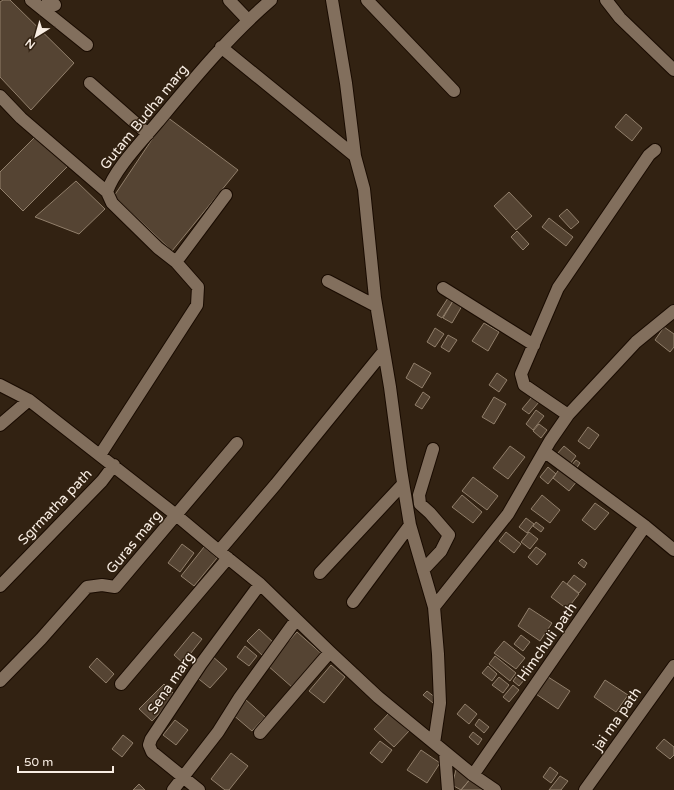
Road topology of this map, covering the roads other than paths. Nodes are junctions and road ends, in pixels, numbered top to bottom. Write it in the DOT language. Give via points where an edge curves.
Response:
graph roads {
  1 [pos="31,0"];
  2 [pos="229,0"];
  3 [pos="271,0"];
  4 [pos="332,0"];
  5 [pos="367,0"];
  6 [pos="606,0"];
  7 [pos="248,20"];
  8 [pos="87,45"];
  9 [pos="222,47"];
  10 [pos="674,70"];
  11 [pos="90,83"];
  12 [pos="454,91"];
  13 [pos="0,96"];
  14 [pos="148,134"];
  15 [pos="655,150"];
  16 [pos="355,156"];
  17 [pos="107,192"];
  18 [pos="226,196"];
  19 [pos="176,262"];
  20 [pos="328,281"];
  21 [pos="443,288"];
  22 [pos="376,306"];
  23 [pos="674,311"];
  24 [pos="534,345"];
  25 [pos="384,351"];
  26 [pos="0,385"];
  27 [pos="30,400"];
  28 [pos="568,415"];
  29 [pos="0,425"];
  30 [pos="237,443"];
  31 [pos="433,449"];
  32 [pos="545,452"];
  33 [pos="100,454"];
  34 [pos="114,465"];
  35 [pos="403,484"];
  36 [pos="176,515"];
  37 [pos="410,525"];
  38 [pos="645,526"];
  39 [pos="674,550"];
  40 [pos="223,555"];
  41 [pos="423,570"];
  42 [pos="320,573"];
  43 [pos="260,584"];
  44 [pos="0,586"];
  45 [pos="353,602"];
  46 [pos="434,607"];
  47 [pos="296,620"];
  48 [pos="330,652"];
  49 [pos="674,666"];
  50 [pos="0,681"];
  51 [pos="121,684"];
  52 [pos="260,733"];
  53 [pos="434,743"];
  54 [pos="445,752"];
  55 [pos="473,775"];
  56 [pos="182,777"];
  57 [pos="173,790"];
  58 [pos="199,790"];
  59 [pos="448,790"];
  60 [pos="495,790"];
  61 [pos="585,790"];
  1 -- 8 [label="street"];
  2 -- 7 [label="street"];
  3 -- 7 [label="street, Gutam Budha marg"];
  4 -- 16 [label="street"];
  5 -- 12 [label="street"];
  6 -- 10 [label="street" via="620,18"];
  7 -- 9 [label="street, Gutam Budha marg"];
  9 -- 14 [label="street, Gutam Budha marg"];
  9 -- 16 [label="street"];
  11 -- 14 [label="street"];
  13 -- 17 [label="street" via="21,118"];
  14 -- 17 [label="street, Gutam Budha marg" via="110,183"];
  15 -- 24 [label="street" via="558,288"];
  16 -- 22 [label="street" via="364,189"];
  17 -- 19 [label="street, Gutam Budha marg" via="112,203"];
  18 -- 19 [label="street"];
  19 -- 33 [label="street, Gutam Budha marg" via="198,288 197,305"];
  20 -- 22 [label="street"];
  21 -- 24 [label="street"];
  22 -- 25 [label="street"];
  23 -- 28 [label="street" via="636,342"];
  24 -- 28 [label="street" via="521,374 524,385"];
  25 -- 35 [label="street"];
  25 -- 40 [label="street" via="276,484"];
  26 -- 27 [label="street"];
  27 -- 29 [label="street"];
  27 -- 33 [label="street"];
  28 -- 32 [label="street"];
  30 -- 36 [label="street"];
  31 -- 41 [label="street" via="419,495 420,504 449,535 441,551"];
  32 -- 38 [label="street"];
  32 -- 46 [label="street" via="508,514"];
  33 -- 34 [label="street"];
  34 -- 36 [label="street"];
  34 -- 44 [label="street, Sgrmatha path" via="102,481"];
  35 -- 37 [label="street"];
  35 -- 42 [label="street"];
  36 -- 40 [label="street"];
  36 -- 50 [label="street, Guras marg" via="115,587 87,586"];
  37 -- 41 [label="street"];
  37 -- 45 [label="street"];
  38 -- 39 [label="street"];
  38 -- 55 [label="street, Himchuli path"];
  40 -- 43 [label="street"];
  40 -- 51 [label="street"];
  41 -- 46 [label="street"];
  43 -- 47 [label="street"];
  43 -- 56 [label="street, Sena marg" via="201,664 151,739 149,745 152,752"];
  46 -- 53 [label="street" via="440,703"];
  47 -- 48 [label="street"];
  47 -- 56 [label="street" via="218,732"];
  48 -- 52 [label="street"];
  48 -- 53 [label="street"];
  49 -- 61 [label="street, jai ma path"];
  53 -- 54 [label="street"];
  54 -- 55 [label="street"];
  54 -- 59 [label="street"];
  55 -- 60 [label="street"];
  56 -- 57 [label="street"];
  56 -- 58 [label="street, Sena marg"];
}
